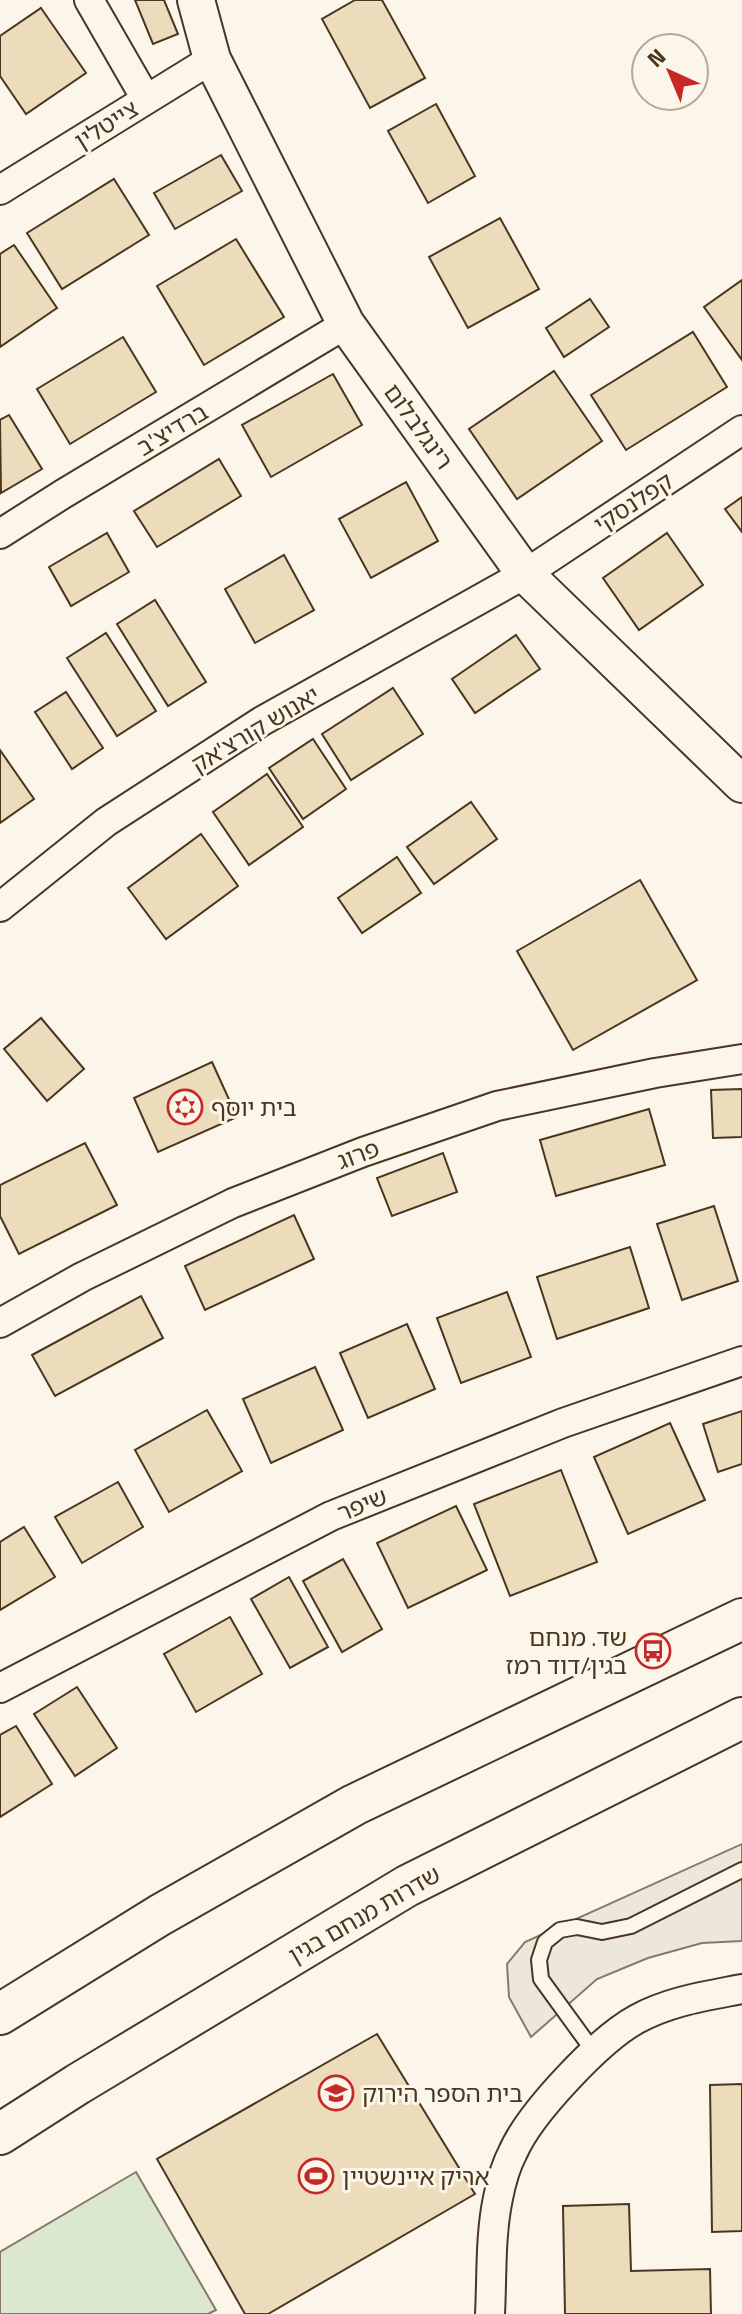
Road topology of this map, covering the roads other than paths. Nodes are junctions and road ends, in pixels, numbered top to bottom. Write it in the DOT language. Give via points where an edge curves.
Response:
graph roads {
  1 [pos="89,0"];
  2 [pos="196,0"];
  3 [pos="212,59"];
  4 [pos="146,99"];
  5 [pos="0,190"];
  6 [pos="346,324"];
  7 [pos="742,430"];
  8 [pos="0,534"];
  9 [pos="525,574"];
  10 [pos="742,784"];
  11 [pos="0,907"];
  12 [pos="742,1059"];
  13 [pos="0,1323"];
  14 [pos="742,1361"];
  15 [pos="742,1619"];
  16 [pos="0,1688"];
  17 [pos="742,1718"];
  18 [pos="742,1870"];
  19 [pos="742,1989"];
  20 [pos="0,2014"];
  21 [pos="594,2052"];
  22 [pos="0,2134"];
  23 [pos="490,2314"];
  1 -- 4 [label="street"];
  2 -- 3 [label="street, רינגלבלום"];
  3 -- 4 [label="street, צייטלין"];
  3 -- 6 [label="street, רינגלבלום"];
  4 -- 5 [label="street, צייטלין"];
  6 -- 8 [label="street, ברדיצ'ב"];
  6 -- 9 [label="street, רינגלבלום"];
  7 -- 9 [label="street, קפלנסקי"];
  9 -- 10 [label="street, רינגלבלום"];
  9 -- 11 [label="street, יאנוש קורצ'אק" via="262,721 106,822"];
  12 -- 13 [label="street, פרוג" via="497,1106 363,1152 233,1203"];
  14 -- 16 [label="street, שיפר" via="563,1423 331,1516"];
  15 -- 20 [label="main road" via="354,1805"];
  17 -- 22 [label="main road, שדרות מנחם בגין" via="407,1886"];
  18 -- 21 [label="lane" via="631,1926 602,1932 560,1930 545,1942 539,1960 541,1979"];
  19 -- 21 [label="street" via="678,2001 635,2020"];
  21 -- 23 [label="street" via="538,2112 513,2151 498,2198"];
}
